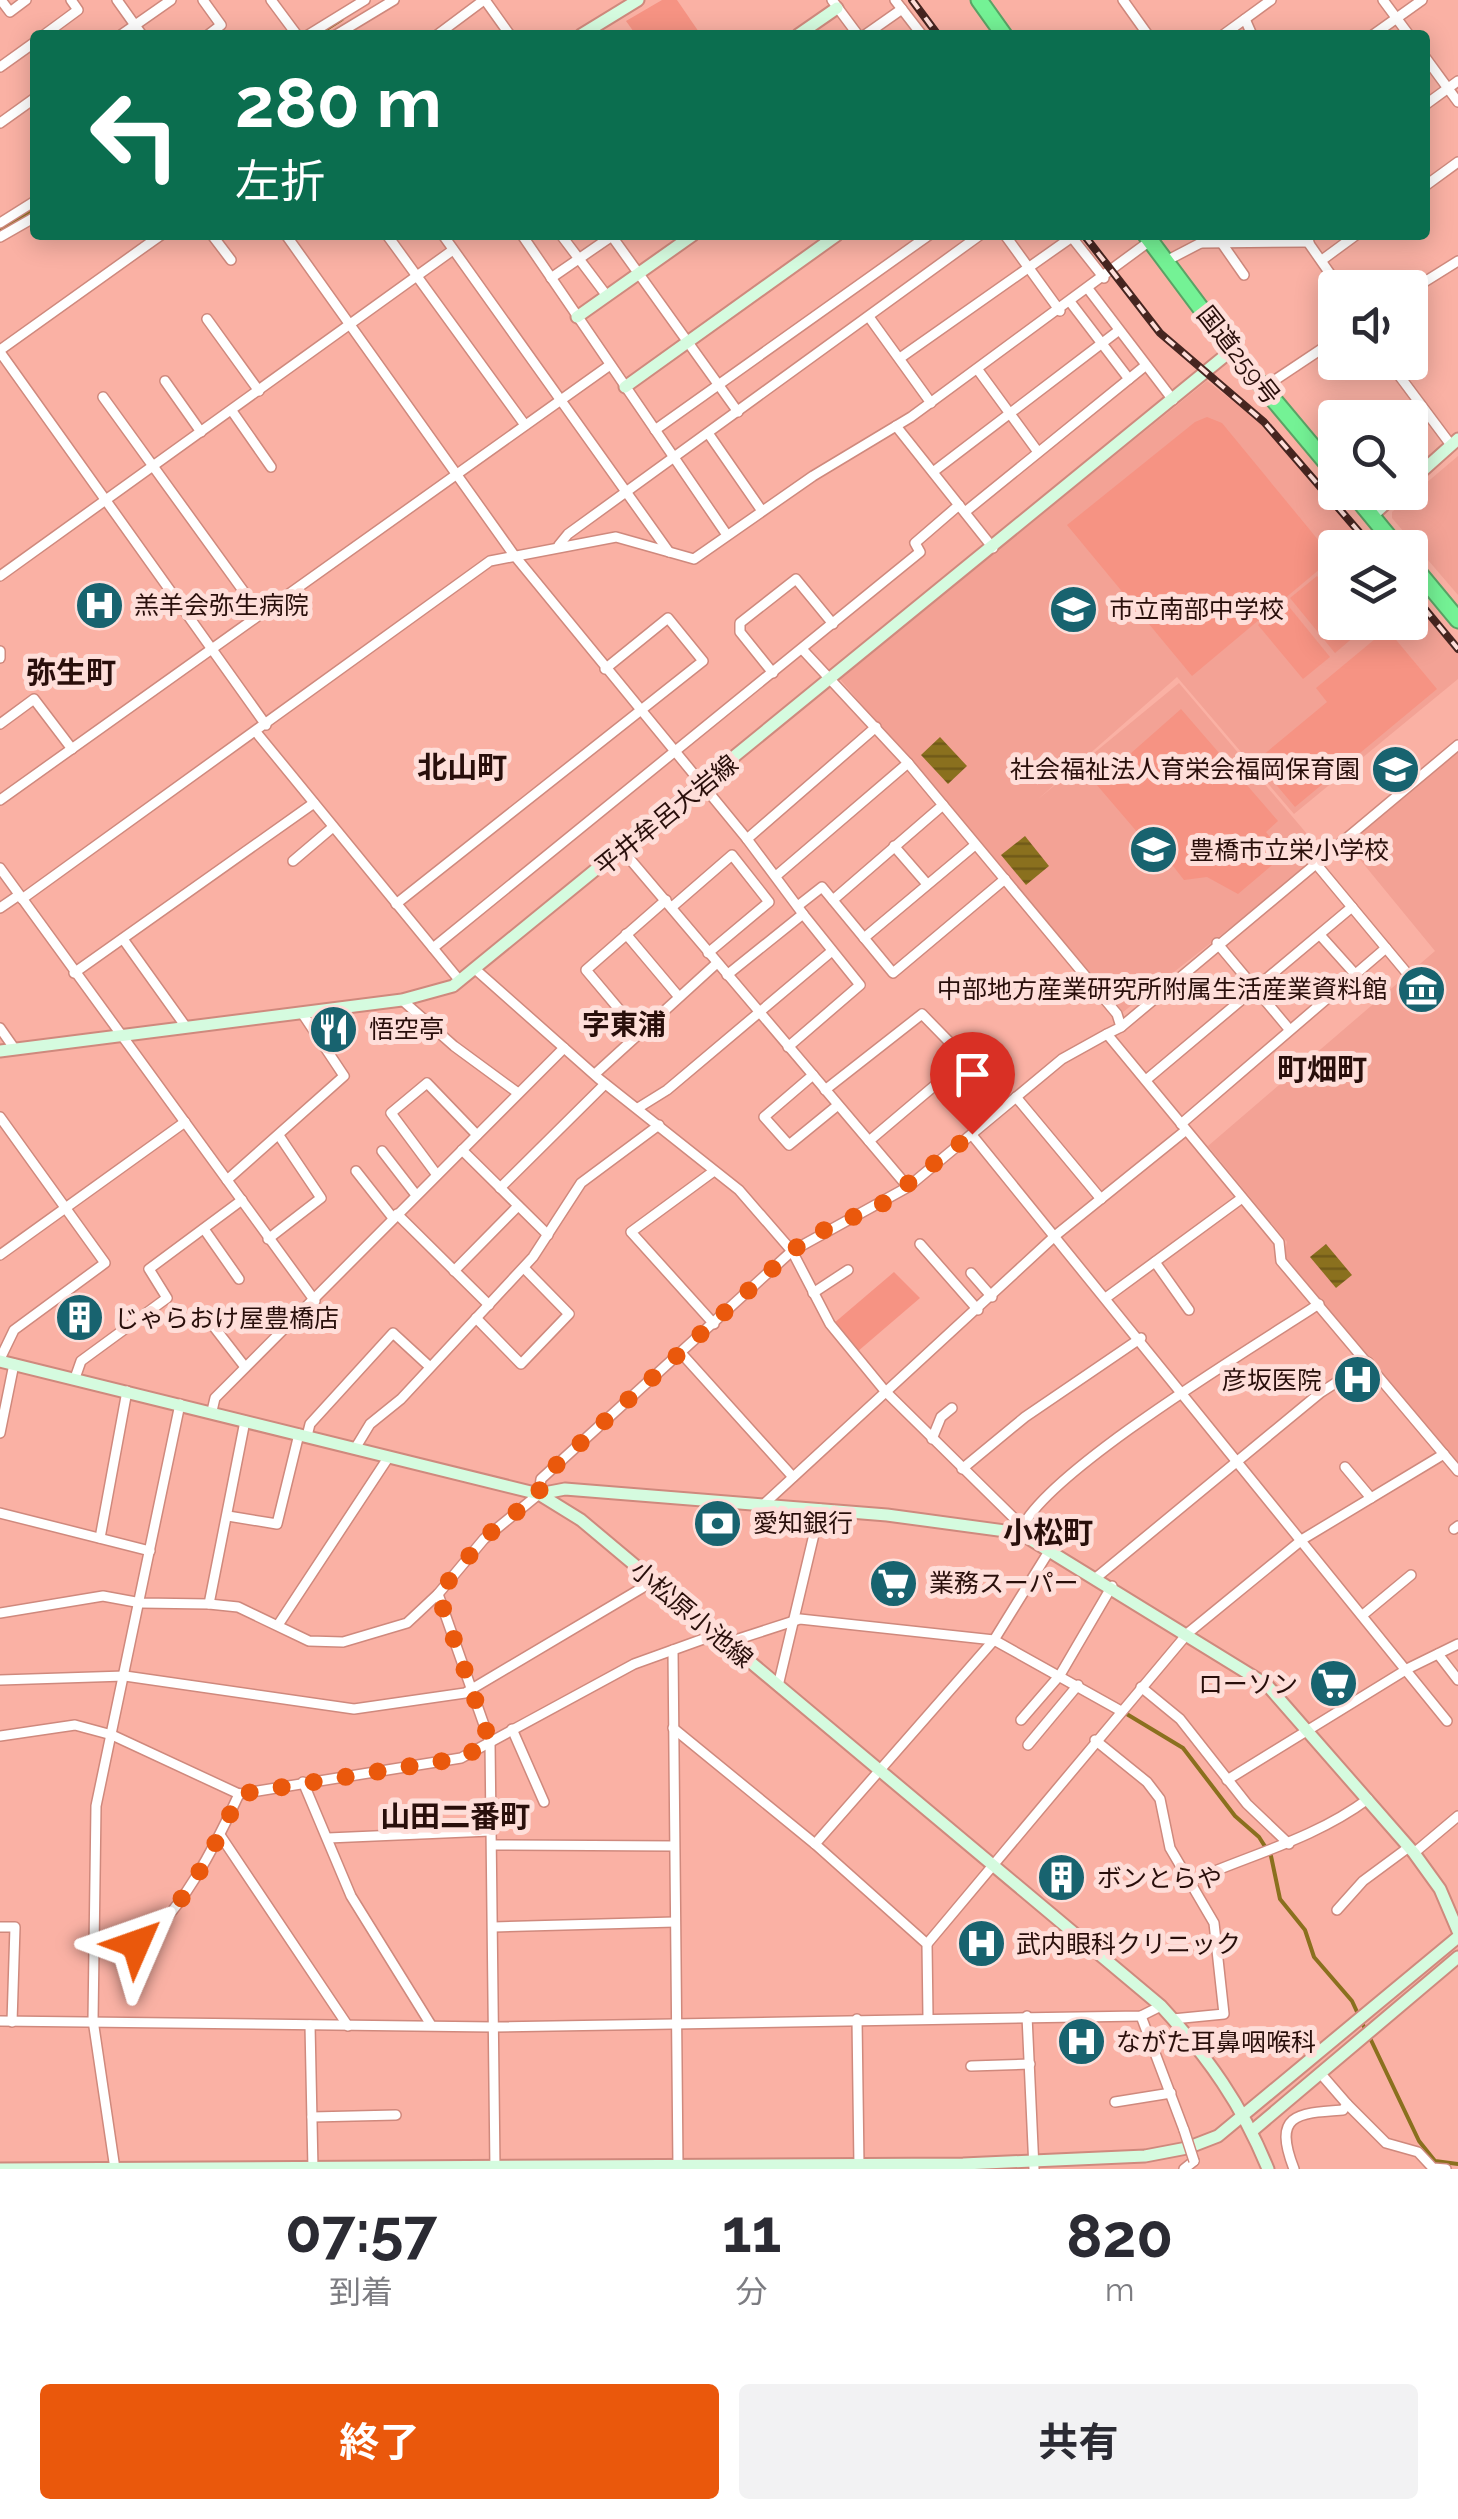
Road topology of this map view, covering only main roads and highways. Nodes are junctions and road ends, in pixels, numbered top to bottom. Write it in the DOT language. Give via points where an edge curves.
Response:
graph roads {
  1 [pos="638,0"];
  2 [pos="979,0"];
  3 [pos="833,2"];
  4 [pos="589,30"];
  5 [pos="803,30"];
  6 [pos="1000,30"];
  7 [pos="686,240"];
  8 [pos="829,240"];
  9 [pos="1154,240"];
  10 [pos="577,317"];
  11 [pos="1232,350"];
  12 [pos="625,387"];
  13 [pos="1454,442"];
  14 [pos="1318,453"];
  15 [pos="1428,466"];
  16 [pos="1367,510"];
  17 [pos="1378,510"];
  18 [pos="1372,516"];
  19 [pos="1383,530"];
  20 [pos="1428,584"];
  21 [pos="1458,620"];
  22 [pos="0,1051"];
  23 [pos="0,1360"];
  24 [pos="539,1494"];
  25 [pos="1458,1934"];
  26 [pos="1458,1957"];
  27 [pos="1246,2116"];
  28 [pos="1252,2131"];
  29 [pos="1218,2136"];
  30 [pos="1034,2165"];
  31 [pos="678,2167"];
  32 [pos="859,2167"];
  33 [pos="115,2168"];
  34 [pos="314,2168"];
  35 [pos="495,2168"];
  36 [pos="0,2169"];
  37 [pos="1268,2169"];
  1 -- 4 [label="main road"];
  2 -- 6 [label="highway"];
  3 -- 5 [label="main road"];
  7 -- 10 [label="main road"];
  8 -- 12 [label="main road"];
  9 -- 11 [label="highway, 国道259号"];
  11 -- 14 [label="highway, 国道259号"];
  11 -- 22 [label="main road, 平井牟呂大岩線" via="460,981 402,1000"];
  13 -- 15 [label="main road"];
  16 -- 18 [label="highway"];
  17 -- 18 [label="main road"];
  18 -- 19 [label="highway"];
  20 -- 21 [label="highway"];
  23 -- 24 [label="main road, 小松原小池線"];
  24 -- 25 [label="main road" via="565,1489 1021,1529 1247,1669 1308,1728 1411,1850 1440,1889"];
  24 -- 27 [label="main road, 小松原小池線" via="581,1520 1161,2006 1204,2053"];
  25 -- 27 [label="main road"];
  26 -- 28 [label="main road"];
  27 -- 28 [label="main road, 小松原小池線"];
  27 -- 29 [label="main road"];
  28 -- 29 [label="main road"];
  28 -- 37 [label="main road, 小松原小池線"];
  29 -- 30 [label="main road" via="1145,2156"];
  30 -- 32 [label="main road"];
  31 -- 32 [label="main road"];
  31 -- 35 [label="main road"];
  33 -- 34 [label="main road"];
  33 -- 36 [label="main road"];
  34 -- 35 [label="main road"];
}
